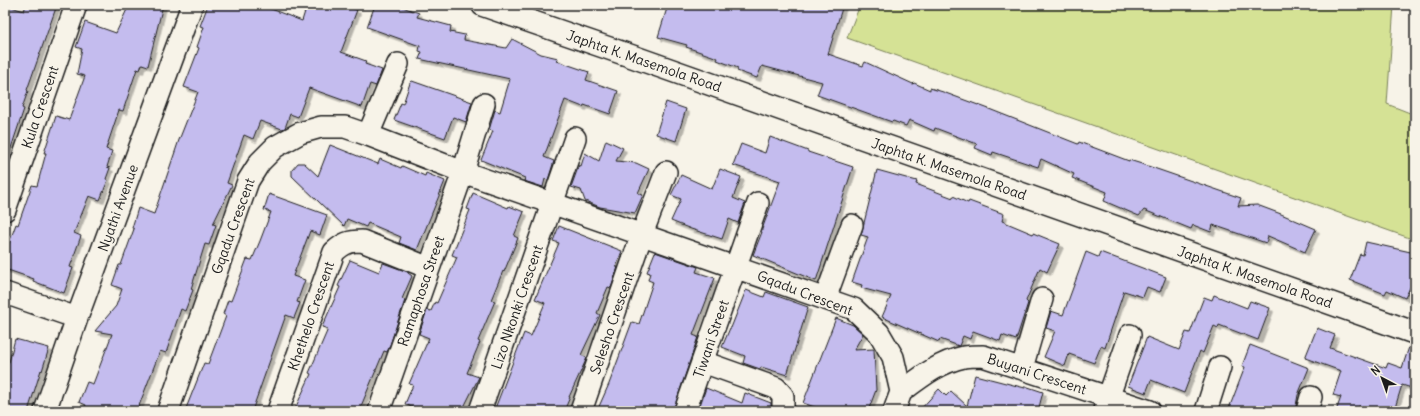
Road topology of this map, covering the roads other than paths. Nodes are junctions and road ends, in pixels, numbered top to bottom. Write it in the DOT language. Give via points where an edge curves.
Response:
graph roads {
  1 [pos="76,5"];
  2 [pos="192,5"];
  3 [pos="483,5"];
  4 [pos="398,64"];
  5 [pos="484,104"];
  6 [pos="368,135"];
  7 [pos="575,138"];
  8 [pos="463,172"];
  9 [pos="666,172"];
  10 [pos="553,203"];
  11 [pos="758,203"];
  12 [pos="5,210"];
  13 [pos="852,225"];
  14 [pos="642,234"];
  15 [pos="429,268"];
  16 [pos="736,268"];
  17 [pos="5,293"];
  18 [pos="825,299"];
  19 [pos="1042,299"];
  20 [pos="77,318"];
  21 [pos="1415,333"];
  22 [pos="1130,335"];
  23 [pos="703,362"];
  24 [pos="1022,368"];
  25 [pos="1220,368"];
  26 [pos="901,392"];
  27 [pos="1106,404"];
  28 [pos="45,411"];
  29 [pos="168,411"];
  30 [pos="278,411"];
  31 [pos="379,411"];
  32 [pos="480,411"];
  33 [pos="582,411"];
  34 [pos="685,411"];
  35 [pos="784,411"];
  36 [pos="894,411"];
  37 [pos="1150,411"];
  38 [pos="1206,411"];
  1 -- 12 [label="street, Kula Crescent"];
  2 -- 20 [label="street, Nyathi Avenue"];
  3 -- 21 [label="main road, Japhta K. Masemola Road"];
  4 -- 6 [label="street"];
  5 -- 8 [label="street"];
  6 -- 8 [label="street, Gqadu Crescent"];
  6 -- 29 [label="street, Gqadu Crescent" via="345,127 320,127 300,133 275,146 260,162 248,181"];
  7 -- 10 [label="street"];
  8 -- 10 [label="street, Gqadu Crescent"];
  8 -- 15 [label="street, Ramaphosa Street"];
  9 -- 14 [label="street"];
  10 -- 14 [label="street, Gqadu Crescent"];
  10 -- 32 [label="street, Lizo Nkonki Crescent"];
  11 -- 16 [label="street"];
  13 -- 18 [label="street"];
  14 -- 16 [label="street, Gqadu Crescent"];
  14 -- 33 [label="street, Selesho Crescent"];
  15 -- 30 [label="street, Khethelo Crescent" via="362,241 343,244 334,252"];
  15 -- 31 [label="street, Ramaphosa Street"];
  16 -- 18 [label="street, Gqadu Crescent"];
  16 -- 23 [label="street, Tiwani Street"];
  17 -- 20 [label="street"];
  18 -- 26 [label="street, Gqadu Crescent" via="854,309 879,333 893,357"];
  19 -- 24 [label="street"];
  20 -- 28 [label="street, Nyathi Avenue"];
  22 -- 27 [label="street"];
  23 -- 34 [label="street, Tiwani Street"];
  23 -- 35 [label="street" via="776,388 783,396"];
  24 -- 26 [label="street, Buyani Crescent" via="983,356 965,357 944,363"];
  24 -- 27 [label="street, Buyani Crescent"];
  25 -- 38 [label="street"];
  26 -- 36 [label="street"];
  27 -- 37 [label="street, Buyani Crescent"];
}
